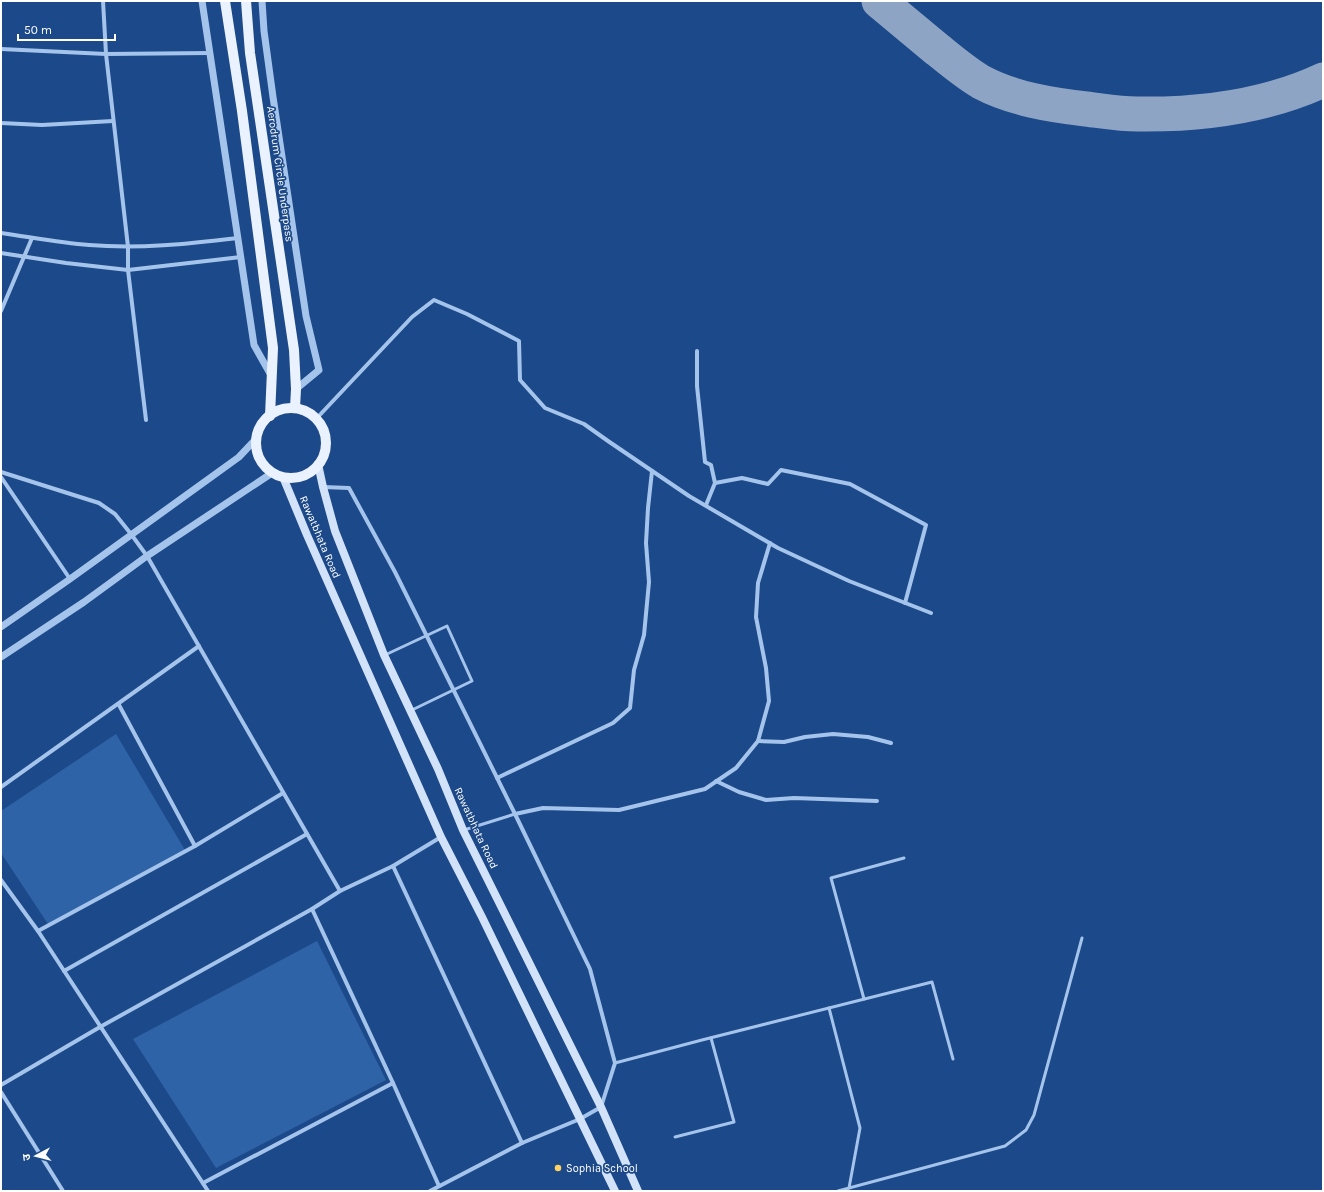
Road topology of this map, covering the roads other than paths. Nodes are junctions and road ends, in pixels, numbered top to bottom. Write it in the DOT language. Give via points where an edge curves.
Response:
graph roads {
  1 [pos="103,1"];
  2 [pos="202,1"];
  3 [pos="225,1"];
  4 [pos="246,1"];
  5 [pos="262,1"];
  6 [pos="1,49"];
  7 [pos="210,53"];
  8 [pos="106,54"];
  9 [pos="113,121"];
  10 [pos="1,122"];
  11 [pos="1,233"];
  12 [pos="32,238"];
  13 [pos="238,238"];
  14 [pos="128,247"];
  15 [pos="1,252"];
  16 [pos="24,256"];
  17 [pos="241,257"];
  18 [pos="128,270"];
  19 [pos="1,311"];
  20 [pos="697,351"];
  21 [pos="272,377"];
  22 [pos="296,389"];
  23 [pos="295,408"];
  24 [pos="270,416"];
  25 [pos="316,419"];
  26 [pos="146,420"];
  27 [pos="256,439"];
  28 [pos="318,464"];
  29 [pos="652,471"];
  30 [pos="1,472"];
  31 [pos="272,472"];
  32 [pos="283,477"];
  33 [pos="1,478"];
  34 [pos="715,483"];
  35 [pos="323,487"];
  36 [pos="706,505"];
  37 [pos="131,534"];
  38 [pos="770,543"];
  39 [pos="147,556"];
  40 [pos="70,579"];
  41 [pos="905,603"];
  42 [pos="931,613"];
  43 [pos="1,627"];
  44 [pos="426,635"];
  45 [pos="199,646"];
  46 [pos="384,655"];
  47 [pos="1,657"];
  48 [pos="454,691"];
  49 [pos="118,705"];
  50 [pos="410,711"];
  51 [pos="758,741"];
  52 [pos="891,743"];
  53 [pos="498,778"];
  54 [pos="716,781"];
  55 [pos="1,787"];
  56 [pos="283,793"];
  57 [pos="877,801"];
  58 [pos="515,814"];
  59 [pos="463,830"];
  60 [pos="307,834"];
  61 [pos="441,837"];
  62 [pos="195,846"];
  63 [pos="904,858"];
  64 [pos="393,866"];
  65 [pos="1,880"];
  66 [pos="340,890"];
  67 [pos="312,909"];
  68 [pos="38,932"];
  69 [pos="1082,938"];
  70 [pos="64,971"];
  71 [pos="864,999"];
  72 [pos="829,1008"];
  73 [pos="100,1027"];
  74 [pos="711,1038"];
  75 [pos="953,1059"];
  76 [pos="616,1063"];
  77 [pos="393,1083"];
  78 [pos="1,1085"];
  79 [pos="1,1092"];
  80 [pos="601,1107"];
  81 [pos="580,1119"];
  82 [pos="675,1137"];
  83 [pos="522,1143"];
  84 [pos="203,1183"];
  85 [pos="439,1186"];
  86 [pos="849,1188"];
  87 [pos="63,1191"];
  88 [pos="208,1191"];
  89 [pos="430,1191"];
  90 [pos="615,1191"];
  91 [pos="638,1191"];
  92 [pos="838,1191"];
  1 -- 8 [label="street"];
  2 -- 7 [label="street"];
  3 -- 21 [label="main road" via="273,348"];
  4 -- 22 [label="main road, Aerodrum Circle Underpass" via="250,52 294,350"];
  5 -- 22 [label="street" via="273,97 306,316 319,370"];
  6 -- 8 [label="street"];
  7 -- 8 [label="street"];
  7 -- 13 [label="street"];
  8 -- 9 [label="street"];
  9 -- 10 [label="street" via="42,125"];
  9 -- 14 [label="street"];
  11 -- 12 [label="street"];
  12 -- 14 [label="street" via="83,245"];
  12 -- 16 [label="street"];
  13 -- 14 [label="street"];
  13 -- 17 [label="street"];
  14 -- 18 [label="street"];
  15 -- 16 [label="street"];
  16 -- 18 [label="street"];
  16 -- 19 [label="street"];
  17 -- 18 [label="street"];
  17 -- 21 [label="street" via="254,345"];
  18 -- 26 [label="street"];
  20 -- 34 [label="street" via="697,386 705,462 711,465"];
  21 -- 24 [label="main road"];
  22 -- 23 [label="main road, Aerodrum Circle Underpass"];
  23 -- 24 [label="main road" via="287,408"];
  23 -- 25 [label="main road"];
  24 -- 27 [label="main road" via="259,429"];
  25 -- 28 [label="main road" via="326,441"];
  25 -- 29 [label="street" via="412,317 434,300 519,341 520,380 545,408 584,424"];
  27 -- 31 [label="main road" via="257,451 262,462"];
  27 -- 37 [label="street" via="239,457"];
  28 -- 32 [label="main road" via="305,475"];
  28 -- 35 [label="main road, Rawatbhata Road"];
  29 -- 36 [label="street"];
  29 -- 53 [label="street" via="646,543 650,582 644,635 634,670 630,708 613,722"];
  30 -- 37 [label="street" via="99,503 115,514"];
  31 -- 32 [label="main road"];
  31 -- 39 [label="street"];
  32 -- 61 [label="main road, Rawatbhata Road"];
  33 -- 40 [label="street"];
  34 -- 36 [label="street"];
  34 -- 41 [label="street" via="742,478 768,484 781,470 850,484 926,525"];
  35 -- 44 [label="street" via="349,488"];
  35 -- 46 [label="main road, Rawatbhata Road" via="335,531"];
  36 -- 38 [label="street"];
  37 -- 39 [label="street"];
  37 -- 40 [label="street"];
  38 -- 41 [label="street" via="849,581"];
  38 -- 51 [label="street" via="758,583 756,616 766,668 769,701"];
  39 -- 45 [label="street"];
  39 -- 47 [label="street"];
  40 -- 43 [label="street"];
  41 -- 42 [label="street"];
  44 -- 46 [label="lane"];
  44 -- 48 [label="street"];
  44 -- 48 [label="lane" via="447,626 472,681"];
  45 -- 49 [label="street"];
  45 -- 56 [label="street"];
  46 -- 50 [label="main road, Rawatbhata Road"];
  48 -- 50 [label="lane"];
  48 -- 53 [label="street"];
  49 -- 55 [label="street"];
  49 -- 62 [label="street"];
  50 -- 59 [label="main road, Rawatbhata Road"];
  51 -- 52 [label="street" via="784,742 833,734 868,737"];
  51 -- 54 [label="street" via="736,768"];
  53 -- 58 [label="street"];
  54 -- 57 [label="street" via="739,792 766,800 794,798"];
  54 -- 58 [label="street" via="705,789 619,810 544,808"];
  56 -- 60 [label="street"];
  56 -- 62 [label="street"];
  58 -- 59 [label="lane"];
  58 -- 76 [label="street" via="590,969"];
  59 -- 80 [label="main road, Rawatbhata Road"];
  60 -- 66 [label="street"];
  60 -- 70 [label="street"];
  61 -- 64 [label="street"];
  61 -- 81 [label="main road, Rawatbhata Road"];
  62 -- 68 [label="street"];
  63 -- 71 [label="lane" via="831,878"];
  64 -- 66 [label="street"];
  64 -- 83 [label="street"];
  65 -- 68 [label="street"];
  66 -- 67 [label="street"];
  67 -- 73 [label="street"];
  67 -- 77 [label="street"];
  68 -- 70 [label="street"];
  69 -- 86 [label="lane" via="1034,1115 1026,1130 1005,1146"];
  70 -- 73 [label="street"];
  71 -- 72 [label="lane"];
  71 -- 75 [label="lane" via="932,982"];
  72 -- 74 [label="lane"];
  72 -- 86 [label="lane" via="860,1128"];
  73 -- 78 [label="street"];
  73 -- 84 [label="street"];
  74 -- 76 [label="lane"];
  74 -- 82 [label="lane" via="734,1122"];
  76 -- 80 [label="street"];
  77 -- 84 [label="street"];
  77 -- 85 [label="street"];
  79 -- 87 [label="street"];
  80 -- 81 [label="street"];
  80 -- 91 [label="main road, Rawatbhata Road"];
  81 -- 83 [label="street"];
  81 -- 90 [label="main road, Rawatbhata Road"];
  83 -- 85 [label="street"];
  84 -- 88 [label="street"];
  85 -- 89 [label="street"];
  86 -- 92 [label="lane"];
}
